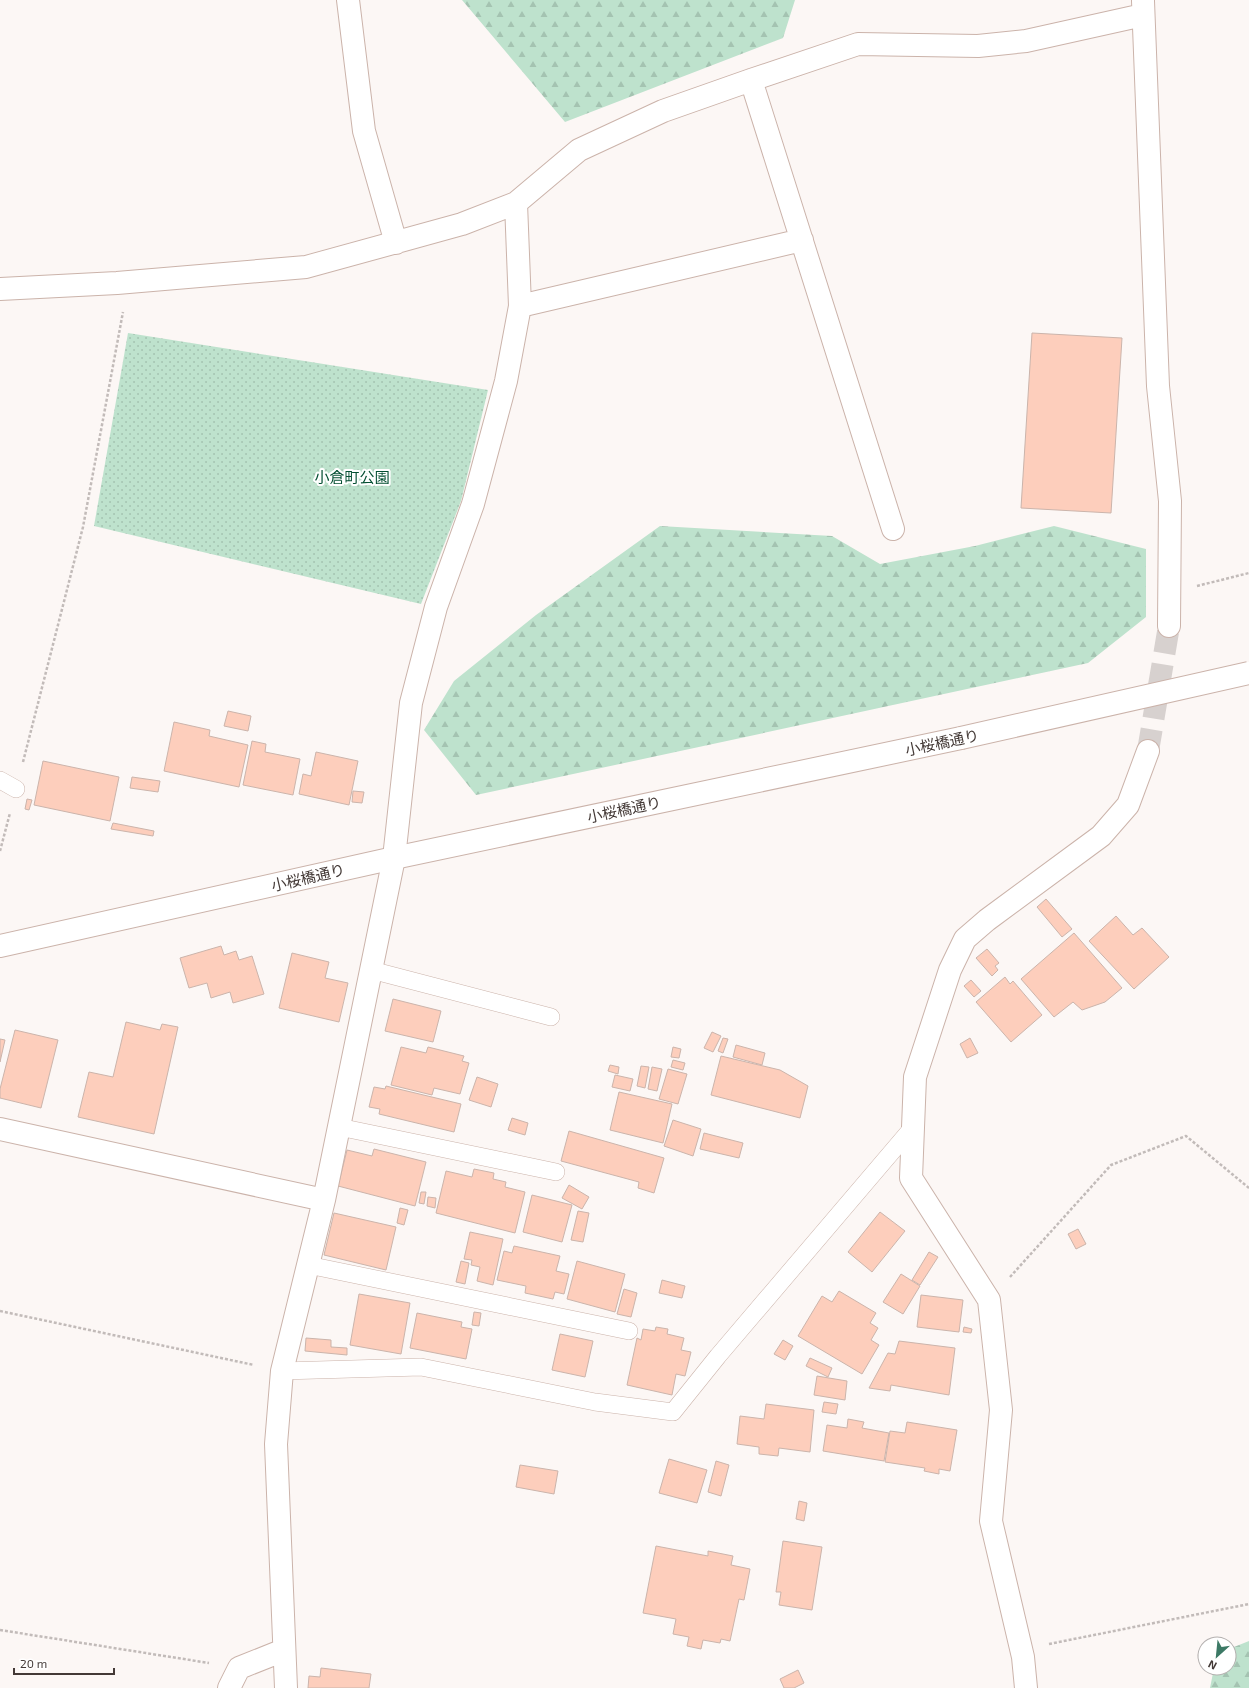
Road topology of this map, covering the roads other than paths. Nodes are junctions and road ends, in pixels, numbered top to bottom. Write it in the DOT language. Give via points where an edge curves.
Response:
graph roads {
  1 [pos="348,0"];
  2 [pos="1143,7"];
  3 [pos="751,80"];
  4 [pos="516,203"];
  5 [pos="802,240"];
  6 [pos="396,243"];
  7 [pos="0,289"];
  8 [pos="520,306"];
  9 [pos="893,529"];
  10 [pos="1169,626"];
  11 [pos="1249,673"];
  12 [pos="1148,751"];
  13 [pos="0,780"];
  14 [pos="16,789"];
  15 [pos="394,858"];
  16 [pos="0,946"];
  17 [pos="371,970"];
  18 [pos="551,1017"];
  19 [pos="339,1127"];
  20 [pos="913,1127"];
  21 [pos="0,1129"];
  22 [pos="556,1172"];
  23 [pos="324,1200"];
  24 [pos="308,1265"];
  25 [pos="629,1331"];
  26 [pos="282,1371"];
  27 [pos="284,1650"];
  28 [pos="229,1688"];
  29 [pos="286,1688"];
  30 [pos="1026,1688"];
  1 -- 6 [label="street" via="364,131"];
  2 -- 3 [label="street" via="1026,41 978,46 858,44"];
  2 -- 10 [label="street" via="1158,386 1170,501"];
  3 -- 4 [label="street" via="663,111 579,150"];
  3 -- 5 [label="street"];
  4 -- 6 [label="street" via="462,224"];
  4 -- 8 [label="street"];
  5 -- 8 [label="street"];
  5 -- 9 [label="street"];
  6 -- 7 [label="street" via="306,267 129,282"];
  8 -- 15 [label="street" via="506,381 473,504 436,607 411,703"];
  11 -- 15 [label="street, 小桜橋通り, bridge" via="962,738"];
  12 -- 20 [label="street" via="1128,804 1101,836 965,939 950,970 915,1077"];
  13 -- 14 [label="lane"];
  15 -- 16 [label="street, 小桜橋通り"];
  15 -- 17 [label="street"];
  17 -- 18 [label="lane"];
  17 -- 19 [label="street"];
  19 -- 22 [label="lane"];
  19 -- 23 [label="street"];
  20 -- 26 [label="lane" via="673,1412 594,1402 421,1367"];
  20 -- 30 [label="street" via="911,1178 989,1300 1001,1410 991,1521 1021,1649"];
  21 -- 23 [label="street"];
  23 -- 24 [label="street"];
  24 -- 25 [label="lane"];
  24 -- 26 [label="street"];
  26 -- 27 [label="street" via="276,1444"];
  27 -- 28 [label="street" via="239,1668"];
  27 -- 29 [label="street"];
}
